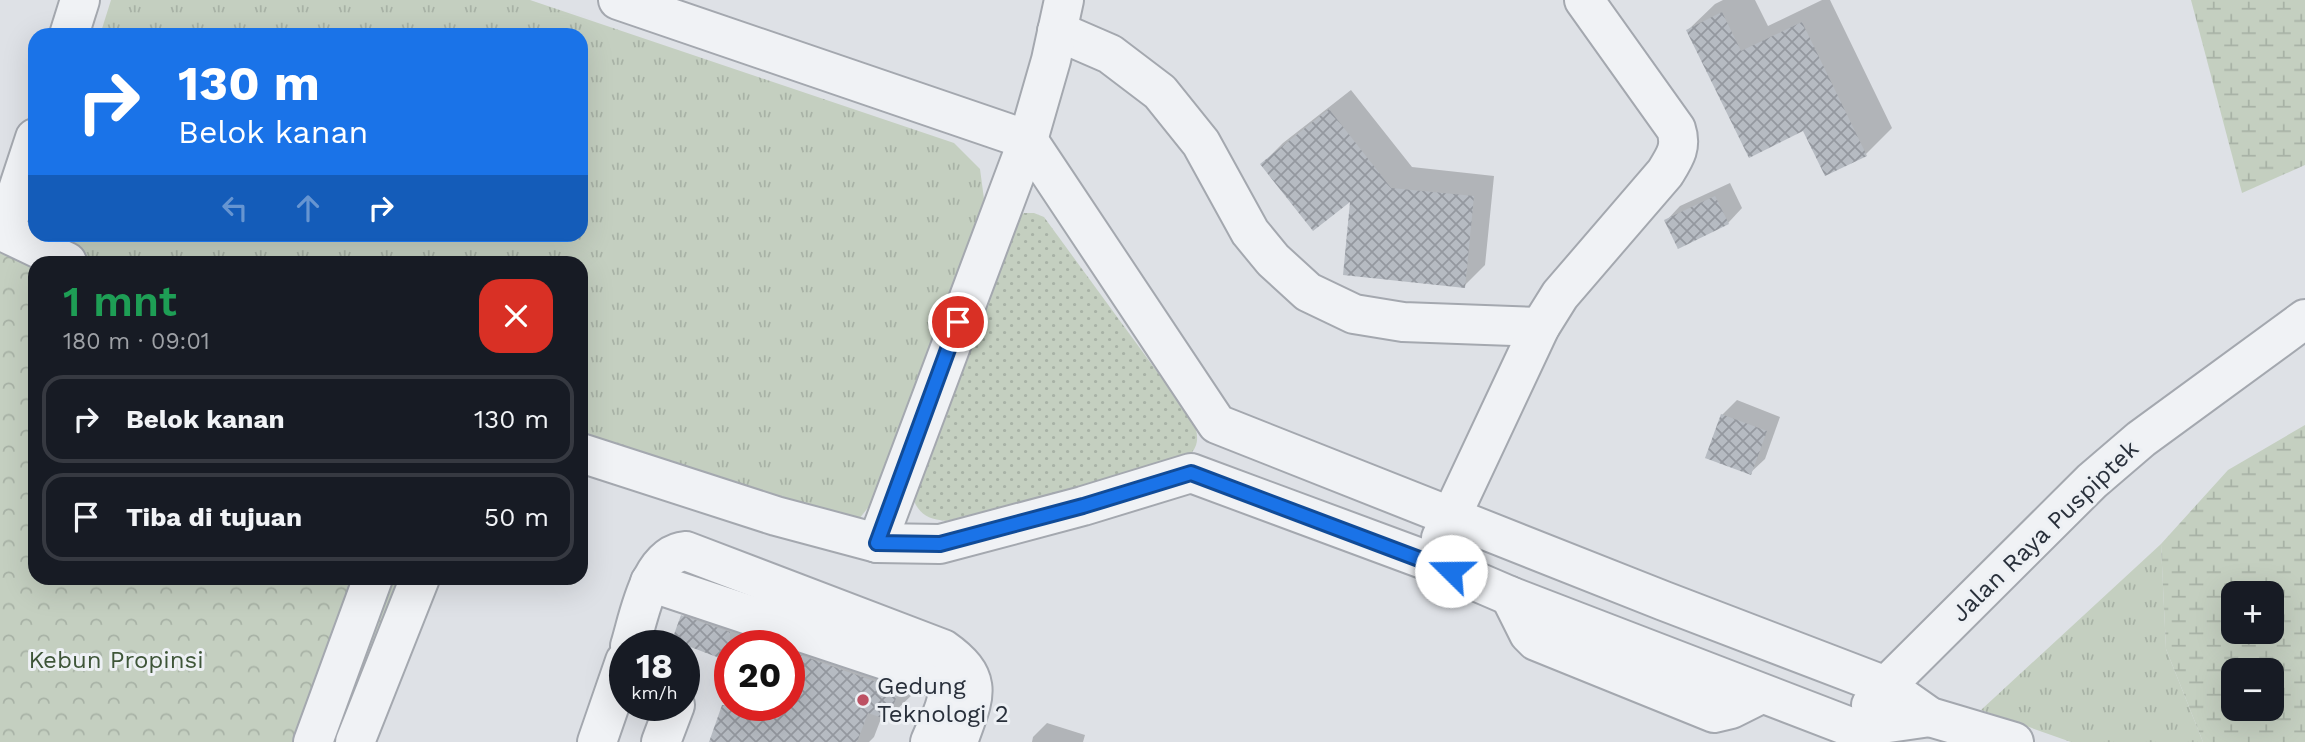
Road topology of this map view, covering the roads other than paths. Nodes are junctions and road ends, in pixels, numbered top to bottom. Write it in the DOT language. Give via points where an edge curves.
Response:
graph roads {
  1 [pos="80,0"];
  2 [pos="618,0"];
  3 [pos="1584,0"];
  4 [pos="1061,16"];
  5 [pos="71,28"];
  6 [pos="1028,140"];
  7 [pos="28,158"];
  8 [pos="2,230"];
  9 [pos="55,256"];
  10 [pos="2305,318"];
  11 [pos="1541,327"];
  12 [pos="1217,424"];
  13 [pos="588,455"];
  14 [pos="1191,473"];
  15 [pos="1450,516"];
  16 [pos="877,543"];
  17 [pos="1432,562"];
  18 [pos="370,585"];
  19 [pos="417,585"];
  20 [pos="635,630"];
  21 [pos="938,662"];
  22 [pos="1886,686"];
  23 [pos="609,707"];
  24 [pos="1930,717"];
  25 [pos="669,721"];
  26 [pos="1847,735"];
  27 [pos="313,742"];
  28 [pos="355,742"];
  29 [pos="597,742"];
  30 [pos="661,742"];
  31 [pos="930,742"];
  32 [pos="958,742"];
  33 [pos="2014,742"];
  1 -- 5 [label="street"];
  2 -- 6 [label="street"];
  3 -- 11 [label="street" via="1676,129 1680,145 1665,173 1560,295"];
  4 -- 6 [label="street"];
  4 -- 11 [label="street" via="1160,92 1201,143 1250,232 1308,292 1354,314 1403,322"];
  6 -- 12 [label="street"];
  6 -- 16 [label="street"];
  7 -- 8 [label="street"];
  8 -- 9 [label="street"];
  10 -- 22 [label="street, Jalan Raya Puspiptek" via="2141,439 2092,481"];
  11 -- 15 [label="street"];
  12 -- 14 [label="street"];
  12 -- 15 [label="street"];
  13 -- 16 [label="street" via="776,516"];
  14 -- 16 [label="street" via="940,544"];
  14 -- 17 [label="street"];
  15 -- 17 [label="street"];
  15 -- 22 [label="street"];
  17 -- 26 [label="street" via="1510,596 1536,641 1714,713 1761,694"];
  18 -- 27 [label="street"];
  19 -- 28 [label="street"];
  20 -- 21 [label="street" via="650,582 662,562 686,551"];
  21 -- 31 [label="street" via="948,696"];
  21 -- 32 [label="street" via="958,660 973,686"];
  22 -- 24 [label="street"];
  22 -- 26 [label="street, Jalan Raya Puspiptek"];
  23 -- 29 [label="street"];
  24 -- 26 [label="street"];
  24 -- 33 [label="street"];
  25 -- 30 [label="street"];
}
